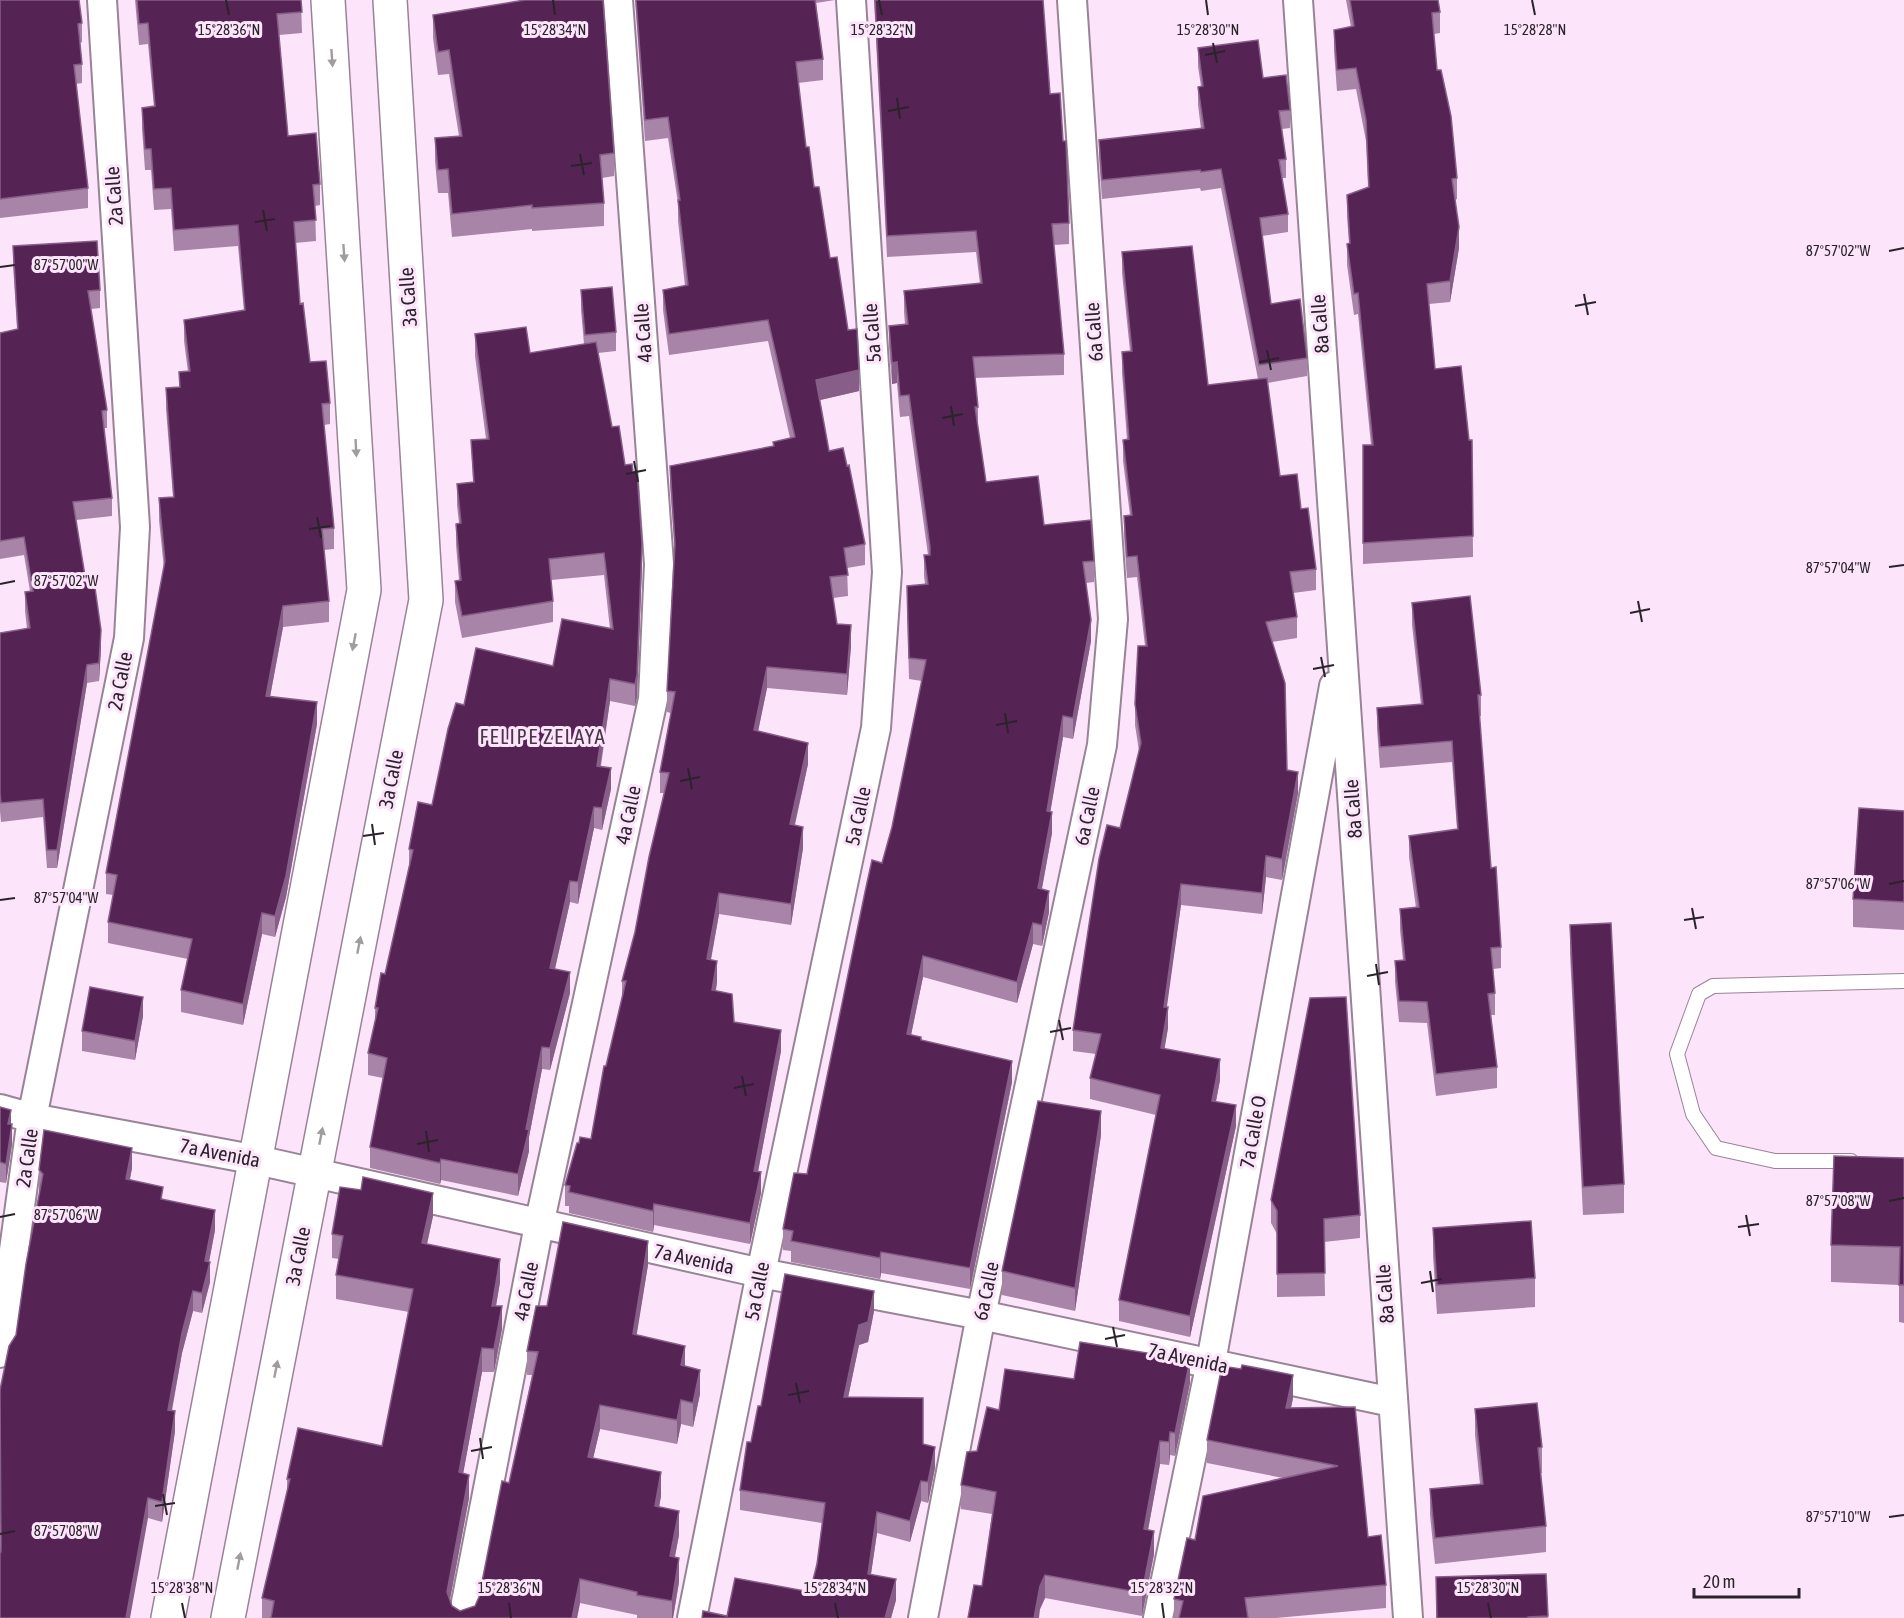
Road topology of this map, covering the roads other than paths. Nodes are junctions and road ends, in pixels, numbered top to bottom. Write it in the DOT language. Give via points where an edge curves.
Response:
graph roads {
  1 [pos="102,0"];
  2 [pos="328,0"];
  3 [pos="390,0"];
  4 [pos="618,0"];
  5 [pos="851,0"];
  6 [pos="1072,0"];
  7 [pos="1298,0"];
  8 [pos="1342,644"];
  9 [pos="1904,981"];
  10 [pos="0,1109"];
  11 [pos="32,1118"];
  12 [pos="257,1160"];
  13 [pos="1869,1160"];
  14 [pos="314,1174"];
  15 [pos="539,1225"];
  16 [pos="761,1273"];
  17 [pos="981,1315"];
  18 [pos="0,1353"];
  19 [pos="1211,1362"];
  20 [pos="1392,1402"];
  21 [pos="168,1618"];
  22 [pos="228,1618"];
  23 [pos="463,1618"];
  24 [pos="692,1618"];
  25 [pos="923,1618"];
  26 [pos="1158,1618"];
  27 [pos="1408,1618"];
  1 -- 11 [label="street, 2a Calle" via="135,527 129,638"];
  2 -- 12 [label="street, one-way" via="364,590"];
  14 -- 3 [label="street, 3a Calle, one-way" via="426,600"];
  4 -- 15 [label="street, 4a Calle" via="659,564 653,699"];
  5 -- 16 [label="street, 5a Calle" via="887,572 877,716"];
  6 -- 17 [label="street, 6a Calle" via="1113,619 1102,745"];
  7 -- 8 [label="street, 8a Calle"];
  8 -- 19 [label="street, 7a Calle O"];
  8 -- 20 [label="street, 8a Calle"];
  9 -- 13 [label="lane" via="1713,986 1700,994 1677,1054 1693,1114 1716,1148 1775,1161"];
  10 -- 11 [label="street, 7a Avenida"];
  11 -- 12 [label="street, 7a Avenida"];
  11 -- 18 [label="street, 2a Calle"];
  12 -- 14 [label="street, 7a Avenida"];
  12 -- 21 [label="street"];
  14 -- 15 [label="street, 7a Avenida"];
  22 -- 14 [label="street, 3a Calle, one-way"];
  15 -- 16 [label="street, 7a Avenida"];
  15 -- 23 [label="street, 4a Calle"];
  16 -- 17 [label="street, 7a Avenida"];
  16 -- 24 [label="street, 5a Calle"];
  17 -- 19 [label="street, 7a Avenida"];
  17 -- 25 [label="street, 6a Calle"];
  19 -- 20 [label="street, 7a Avenida"];
  19 -- 26 [label="street, 7a Calle O"];
  20 -- 27 [label="street, 8a Calle"];
}
